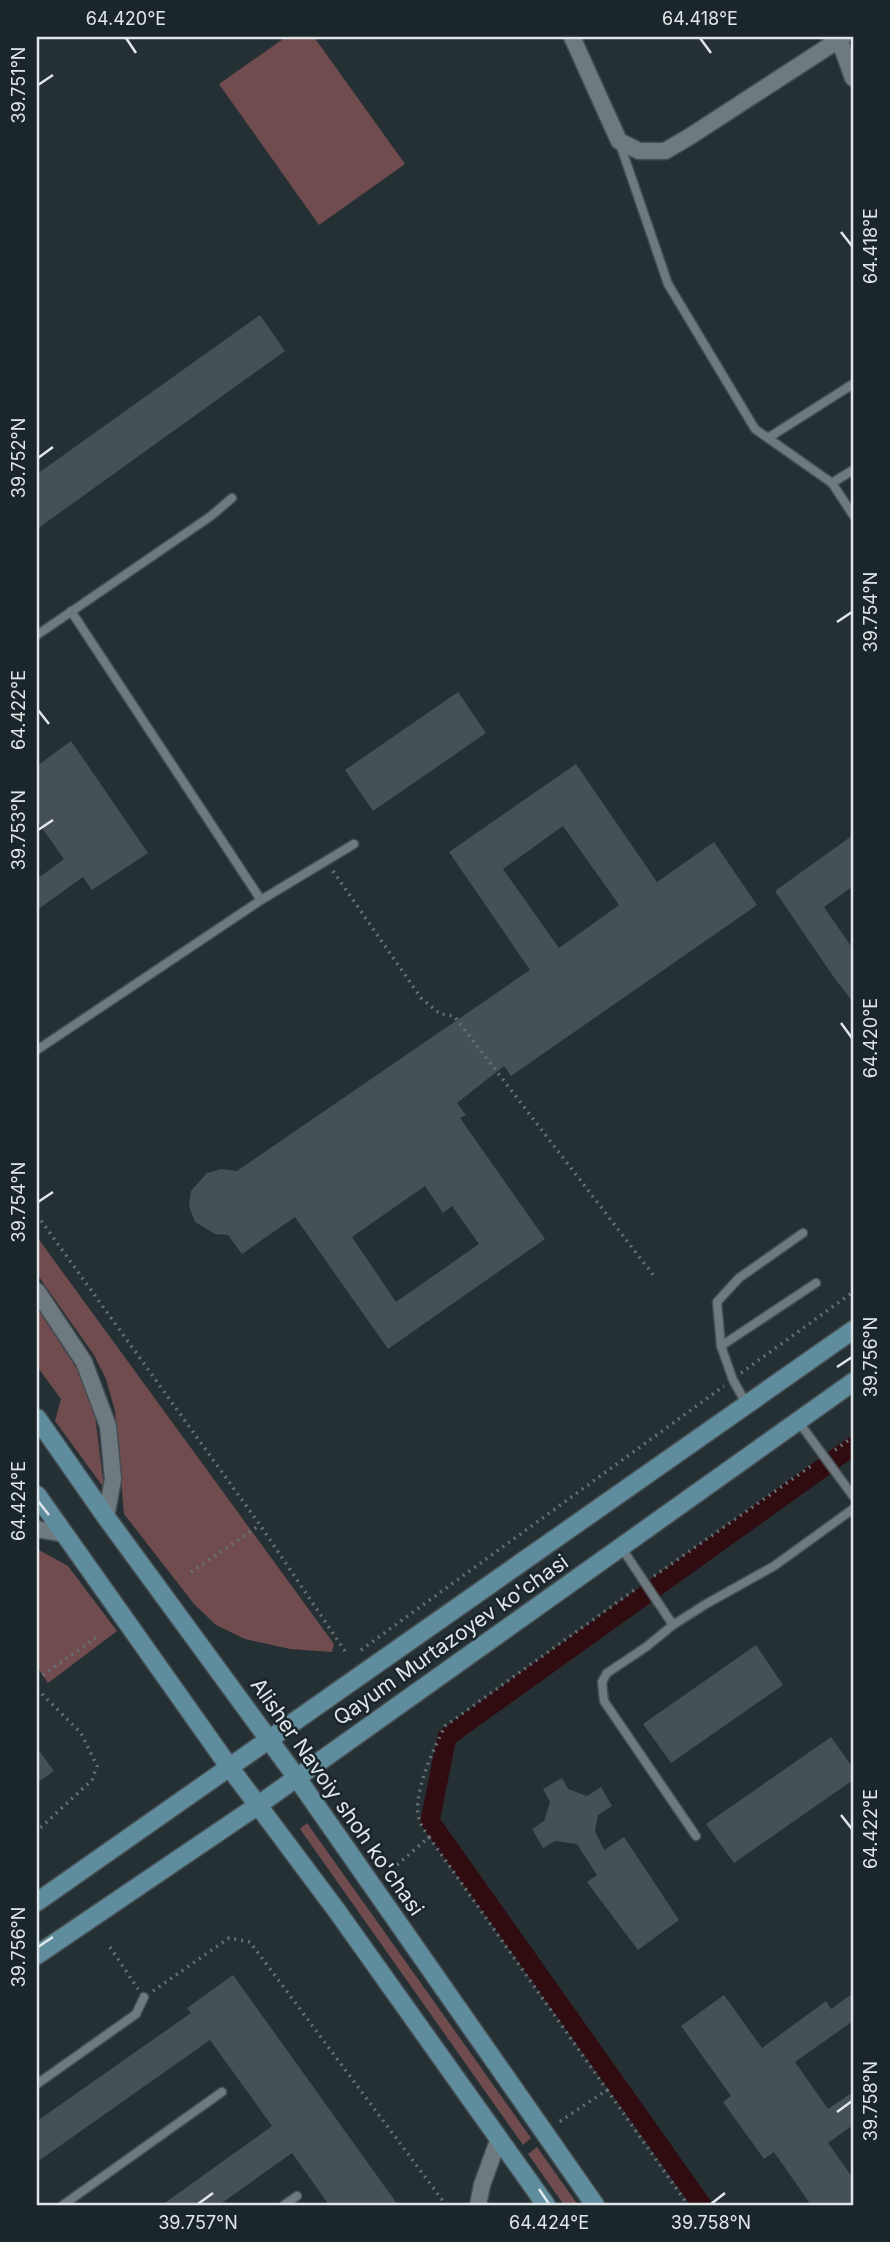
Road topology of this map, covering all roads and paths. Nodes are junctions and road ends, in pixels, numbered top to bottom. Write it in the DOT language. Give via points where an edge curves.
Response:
graph roads {
  1 [pos="572,37"];
  2 [pos="841,38"];
  3 [pos="853,78"];
  4 [pos="619,141"];
  5 [pos="853,384"];
  6 [pos="768,438"];
  7 [pos="853,470"];
  8 [pos="832,483"];
  9 [pos="232,498"];
  10 [pos="853,515"];
  11 [pos="71,611"];
  12 [pos="37,635"];
  13 [pos="354,844"];
  14 [pos="326,860"];
  15 [pos="261,900"];
  16 [pos="37,1050"];
  17 [pos="37,1215"];
  18 [pos="803,1233"];
  19 [pos="653,1276"];
  20 [pos="816,1283"];
  21 [pos="37,1292"];
  22 [pos="853,1292"];
  23 [pos="853,1330"];
  24 [pos="720,1346"];
  25 [pos="733,1380"];
  26 [pos="853,1382"];
  27 [pos="747,1405"];
  28 [pos="37,1418"];
  29 [pos="798,1421"];
  30 [pos="37,1495"];
  31 [pos="853,1496"];
  32 [pos="853,1509"];
  33 [pos="106,1517"];
  34 [pos="260,1525"];
  35 [pos="37,1529"];
  36 [pos="64,1534"];
  37 [pos="621,1547"];
  38 [pos="191,1572"];
  39 [pos="673,1625"];
  40 [pos="100,1635"];
  41 [pos="360,1650"];
  42 [pos="347,1654"];
  43 [pos="37,1679"];
  44 [pos="37,1689"];
  45 [pos="270,1740"];
  46 [pos="432,1752"];
  47 [pos="230,1768"];
  48 [pos="297,1778"];
  49 [pos="257,1806"];
  50 [pos="37,1831"];
  51 [pos="696,1836"];
  52 [pos="429,1837"];
  53 [pos="397,1866"];
  54 [pos="37,1902"];
  55 [pos="110,1947"];
  56 [pos="37,1955"];
  57 [pos="144,1997"];
  58 [pos="37,2084"];
  59 [pos="607,2090"];
  60 [pos="222,2092"];
  61 [pos="559,2122"];
  62 [pos="499,2138"];
  63 [pos="297,2196"];
  64 [pos="63,2205"];
  65 [pos="284,2205"];
  66 [pos="446,2205"];
  67 [pos="478,2205"];
  68 [pos="546,2205"];
  69 [pos="595,2205"];
  70 [pos="688,2205"];
  1 -- 4 [label="street"];
  2 -- 3 [label="street"];
  2 -- 4 [label="street" via="665,150 639,151"];
  4 -- 6 [label="lane" via="668,284 755,429"];
  5 -- 6 [label="lane"];
  6 -- 8 [label="lane"];
  7 -- 8 [label="lane"];
  8 -- 10 [label="lane"];
  9 -- 11 [label="lane"];
  11 -- 12 [label="lane"];
  11 -- 15 [label="lane"];
  13 -- 14 [label="lane"];
  14 -- 15 [label="lane"];
  14 -- 19 [label="path" via="421,998 440,1014 454,1016"];
  15 -- 16 [label="lane"];
  17 -- 34 [label="path"];
  18 -- 24 [label="lane" via="738,1278 717,1302"];
  20 -- 24 [label="lane"];
  21 -- 33 [label="street" via="84,1362 108,1426 113,1479"];
  22 -- 25 [label="path"];
  23 -- 27 [label="street, Qayum Murtazoyev ko'chasi"];
  24 -- 25 [label="lane"];
  25 -- 27 [label="lane"];
  25 -- 41 [label="path"];
  26 -- 29 [label="street, Qayum Murtazoyev ko'chasi"];
  27 -- 45 [label="street, Qayum Murtazoyev ko'chasi"];
  28 -- 33 [label="street, Alisher Navoiy shoh ko'chasi"];
  29 -- 31 [label="lane"];
  29 -- 37 [label="street, Qayum Murtazoyev ko'chasi"];
  30 -- 36 [label="street"];
  32 -- 39 [label="lane" via="774,1566"];
  33 -- 45 [label="street, Alisher Navoiy shoh ko'chasi"];
  34 -- 38 [label="path"];
  34 -- 42 [label="path"];
  35 -- 36 [label="street"];
  36 -- 47 [label="street"];
  37 -- 39 [label="lane"];
  37 -- 48 [label="street, Qayum Murtazoyev ko'chasi"];
  39 -- 51 [label="lane" via="607,1673 604,1701"];
  40 -- 43 [label="path"];
  44 -- 50 [label="path" via="81,1733 97,1766 92,1780"];
  45 -- 47 [label="street, Qayum Murtazoyev ko'chasi"];
  45 -- 48 [label="street, Alisher Navoiy shoh ko'chasi"];
  46 -- 52 [label="path" via="419,1797 419,1820"];
  47 -- 49 [label="street"];
  47 -- 54 [label="street, Qayum Murtazoyev ko'chasi"];
  48 -- 49 [label="street, Qayum Murtazoyev ko'chasi"];
  48 -- 69 [label="street, Alisher Navoiy shoh ko'chasi"];
  49 -- 56 [label="street, Qayum Murtazoyev ko'chasi"];
  49 -- 62 [label="street"];
  52 -- 53 [label="path"];
  52 -- 59 [label="path"];
  55 -- 57 [label="path"];
  57 -- 58 [label="lane" via="136,2014"];
  57 -- 66 [label="path" via="229,1938 250,1942"];
  59 -- 61 [label="path"];
  59 -- 70 [label="path"];
  60 -- 64 [label="lane"];
  62 -- 67 [label="street"];
  62 -- 68 [label="street"];
  63 -- 65 [label="lane"];
}
